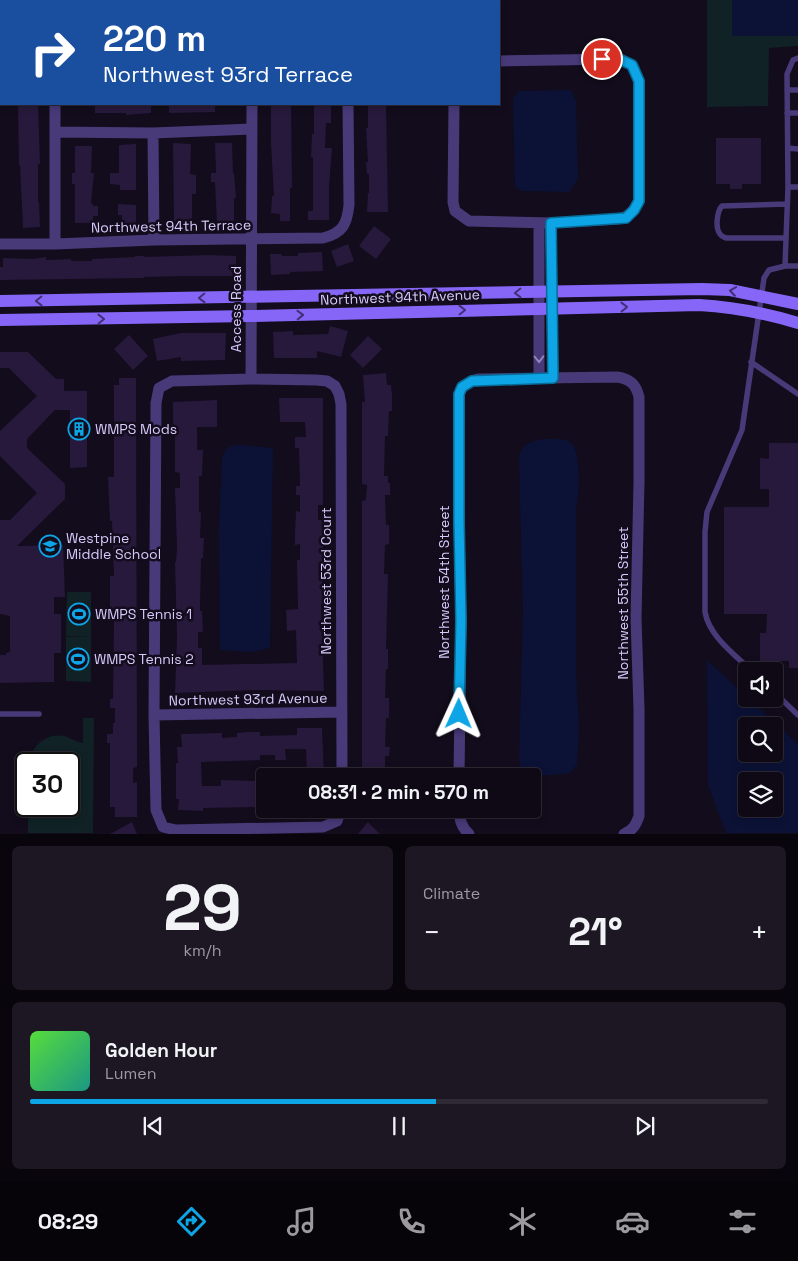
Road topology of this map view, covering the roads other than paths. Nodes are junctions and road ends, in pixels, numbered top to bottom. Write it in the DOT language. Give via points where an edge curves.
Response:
graph roads {
  1 [pos="798,58"];
  2 [pos="500,61"];
  3 [pos="787,90"];
  4 [pos="798,90"];
  5 [pos="55,105"];
  6 [pos="252,105"];
  7 [pos="348,105"];
  8 [pos="454,105"];
  9 [pos="788,113"];
  10 [pos="798,113"];
  11 [pos="252,129"];
  12 [pos="55,132"];
  13 [pos="153,133"];
  14 [pos="788,148"];
  15 [pos="798,149"];
  16 [pos="788,187"];
  17 [pos="798,187"];
  18 [pos="786,204"];
  19 [pos="539,223"];
  20 [pos="551,223"];
  21 [pos="786,238"];
  22 [pos="252,239"];
  23 [pos="154,240"];
  24 [pos="0,244"];
  25 [pos="55,244"];
  26 [pos="785,266"];
  27 [pos="798,266"];
  28 [pos="538,292"];
  29 [pos="551,292"];
  30 [pos="760,296"];
  31 [pos="251,297"];
  32 [pos="0,301"];
  33 [pos="798,304"];
  34 [pos="538,308"];
  35 [pos="552,308"];
  36 [pos="758,313"];
  37 [pos="251,316"];
  38 [pos="0,320"];
  39 [pos="798,323"];
  40 [pos="751,362"];
  41 [pos="539,378"];
  42 [pos="553,378"];
  43 [pos="251,379"];
  44 [pos="798,394"];
  45 [pos="743,662"];
  46 [pos="783,701"];
  47 [pos="342,712"];
  48 [pos="0,714"];
  49 [pos="39,714"];
  50 [pos="154,715"];
  51 [pos="798,716"];
  52 [pos="342,768"];
  53 [pos="459,768"];
  54 [pos="339,818"];
  55 [pos="459,818"];
  56 [pos="469,833"];
  57 [pos="624,834"];
  1 -- 3 [label="lane" via="789,67"];
  2 -- 20 [label="street" via="619,59 632,65 639,81 639,201 634,210 626,218"];
  3 -- 4 [label="lane"];
  3 -- 9 [label="lane"];
  5 -- 12 [label="street"];
  6 -- 11 [label="street, Access Road"];
  7 -- 22 [label="street, Northwest 94th Terrace" via="349,205 341,230 323,238"];
  8 -- 19 [label="street" via="455,211 469,221"];
  9 -- 10 [label="lane"];
  9 -- 14 [label="lane"];
  11 -- 13 [label="street"];
  11 -- 22 [label="street, Access Road"];
  12 -- 13 [label="street"];
  12 -- 25 [label="street"];
  13 -- 23 [label="street"];
  14 -- 15 [label="lane"];
  14 -- 16 [label="lane"];
  16 -- 17 [label="lane"];
  16 -- 18 [label="lane"];
  18 -- 21 [label="lane"];
  18 -- 21 [label="lane" via="722,206 718,230 726,238"];
  19 -- 20 [label="street"];
  19 -- 28 [label="street"];
  20 -- 29 [label="street"];
  21 -- 26 [label="lane"];
  22 -- 23 [label="street, Northwest 94th Terrace"];
  22 -- 31 [label="street, Access Road"];
  23 -- 25 [label="street, Northwest 94th Terrace"];
  24 -- 25 [label="street, Northwest 94th Terrace"];
  26 -- 27 [label="lane"];
  26 -- 30 [label="lane" via="769,270"];
  28 -- 29 [label="street, Northwest 94th Avenue"];
  28 -- 31 [label="street, Northwest 94th Avenue, one-way"];
  28 -- 34 [label="street"];
  30 -- 29 [label="street, Northwest 94th Avenue, one-way" via="712,289"];
  29 -- 35 [label="street"];
  30 -- 33 [label="street, Northwest 94th Avenue"];
  30 -- 36 [label="lane"];
  31 -- 32 [label="street, Northwest 94th Avenue, one-way"];
  31 -- 37 [label="street, Access Road"];
  34 -- 35 [label="street, Northwest 94th Avenue"];
  37 -- 34 [label="street, Northwest 94th Avenue, one-way"];
  34 -- 41 [label="street, one-way"];
  35 -- 36 [label="street, Northwest 94th Avenue, one-way" via="699,305 728,306"];
  35 -- 42 [label="street"];
  36 -- 39 [label="street, Northwest 94th Avenue"];
  36 -- 40 [label="lane"];
  38 -- 37 [label="street, Northwest 94th Avenue, one-way"];
  37 -- 43 [label="street, Access Road"];
  40 -- 44 [label="lane"];
  40 -- 45 [label="lane" via="742,430 707,512 705,532 706,622"];
  41 -- 42 [label="street"];
  41 -- 53 [label="street, Northwest 54th Street" via="467,383 462,387 458,402"];
  42 -- 57 [label="street, Northwest 55th Street" via="617,377 632,382 637,389 636,618 640,816 631,831"];
  43 -- 47 [label="street, Northwest 53rd Court" via="327,381 335,386 341,404"];
  43 -- 50 [label="street" via="172,381 159,388 156,403"];
  46 -- 51 [label="lane"];
  47 -- 50 [label="street, Northwest 93rd Avenue"];
  47 -- 52 [label="street, Northwest 53rd Court"];
  48 -- 49 [label="lane"];
  50 -- 54 [label="street" via="156,810 163,827 176,830 323,828 337,822"];
  55 -- 56 [label="street"];
}
